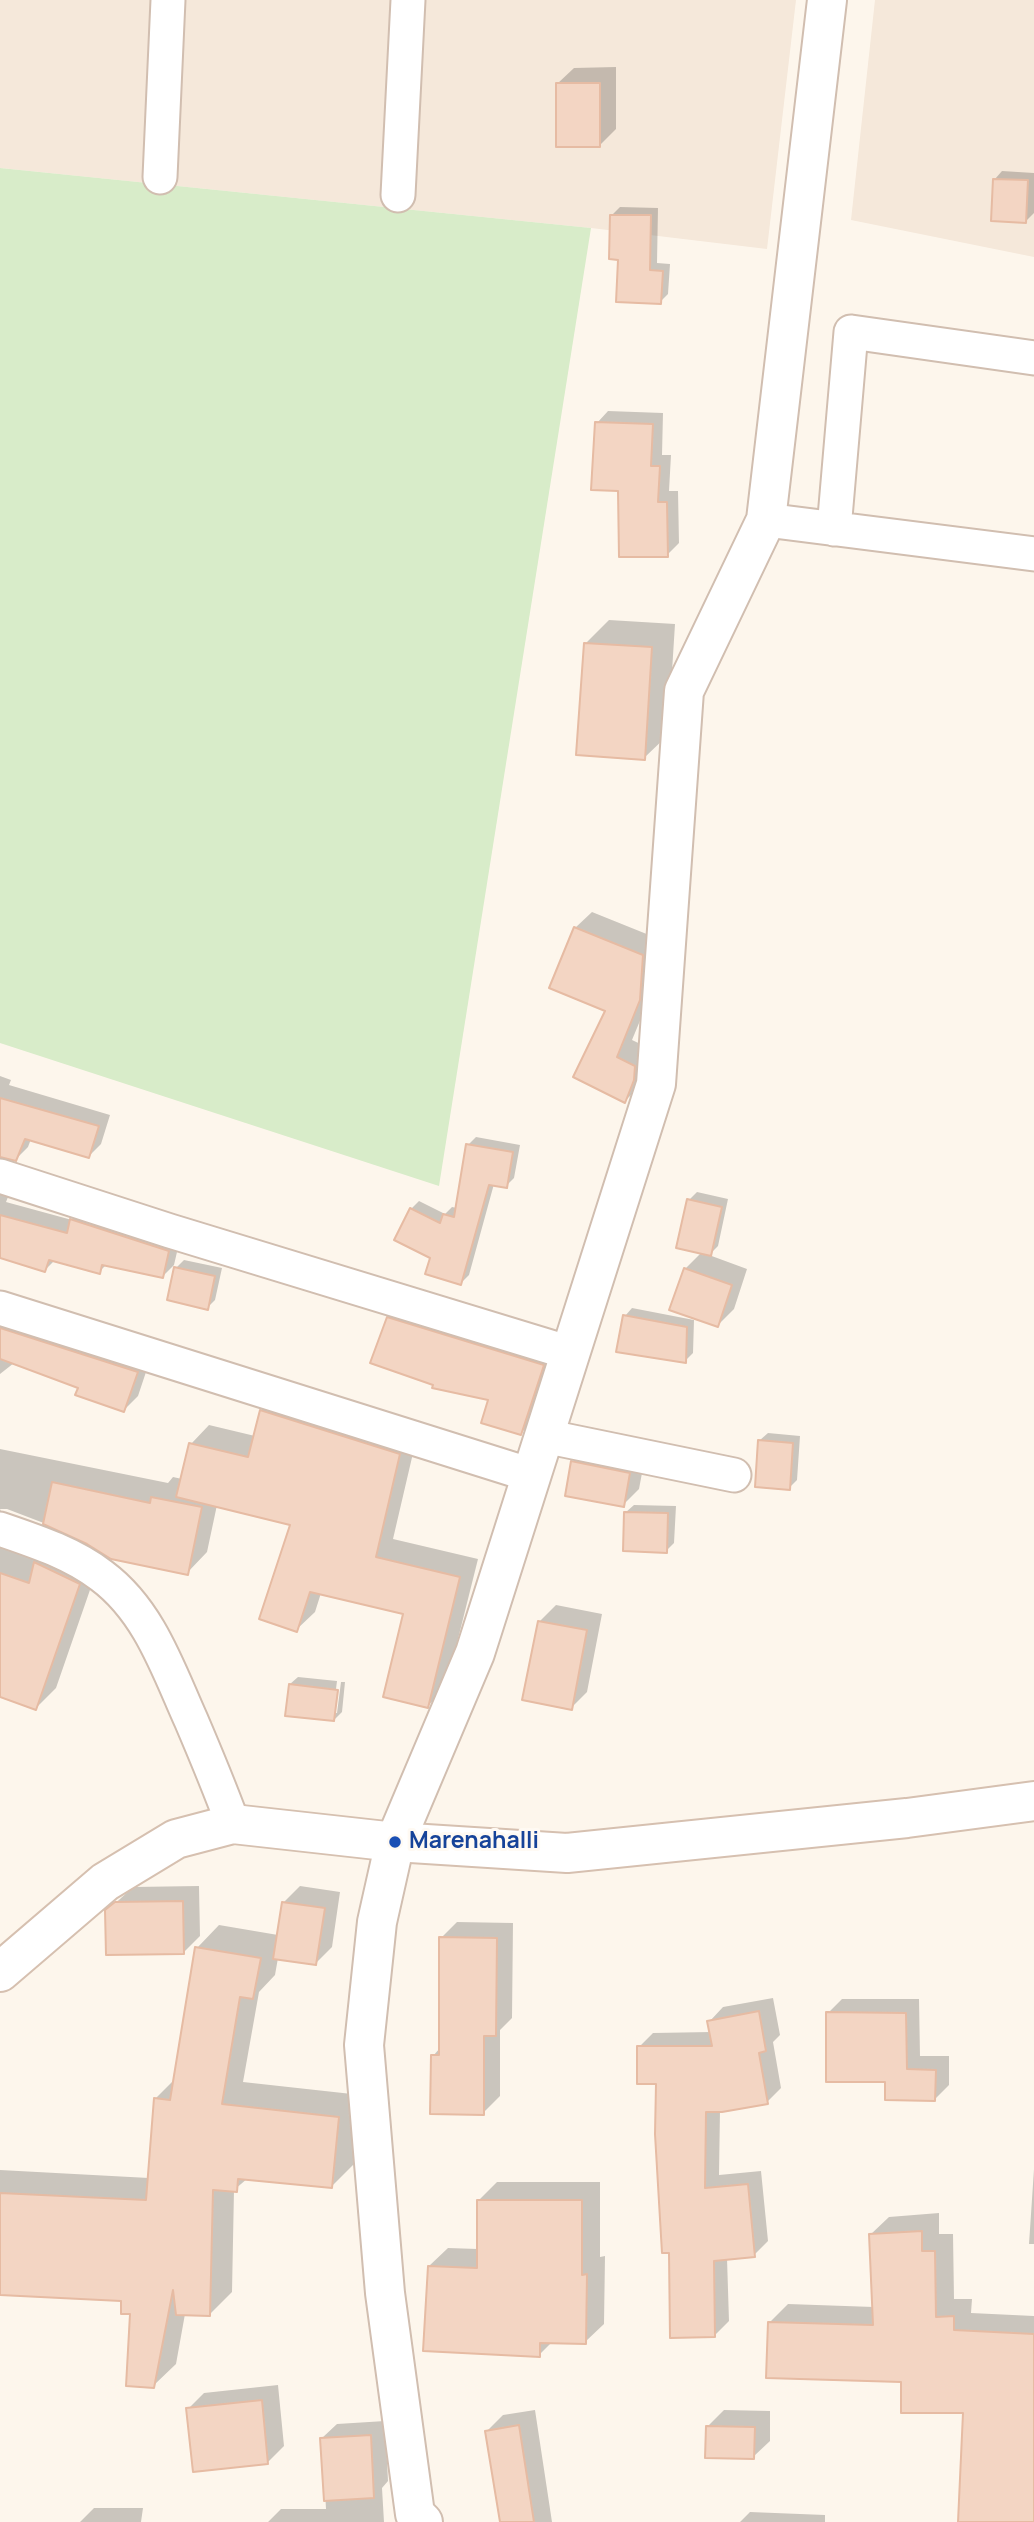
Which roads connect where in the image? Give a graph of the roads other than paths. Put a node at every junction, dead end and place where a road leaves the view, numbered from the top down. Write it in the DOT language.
graph roads {
  1 [pos="167,0"];
  2 [pos="408,0"];
  3 [pos="827,0"];
  4 [pos="160,177"];
  5 [pos="398,195"];
  6 [pos="1034,358"];
  7 [pos="766,520"];
  8 [pos="834,529"];
  9 [pos="1034,554"];
  10 [pos="0,1176"];
  11 [pos="0,1308"];
  12 [pos="570,1353"];
  13 [pos="544,1436"];
  14 [pos="531,1475"];
  15 [pos="734,1475"];
  16 [pos="0,1529"];
  17 [pos="1034,1801"];
  18 [pos="233,1824"];
  19 [pos="395,1842"];
  20 [pos="0,1972"];
  21 [pos="423,2522"];
  1 -- 4 [label="street"];
  2 -- 5 [label="street"];
  3 -- 7 [label="street"];
  6 -- 8 [label="street"];
  7 -- 8 [label="street"];
  7 -- 12 [label="street"];
  8 -- 9 [label="street"];
  10 -- 12 [label="street"];
  11 -- 14 [label="street"];
  12 -- 13 [label="street"];
  13 -- 14 [label="street"];
  13 -- 15 [label="street"];
  14 -- 19 [label="street"];
  16 -- 18 [label="street"];
  17 -- 19 [label="street"];
  18 -- 19 [label="street"];
  18 -- 20 [label="street"];
  19 -- 21 [label="street"];
}
